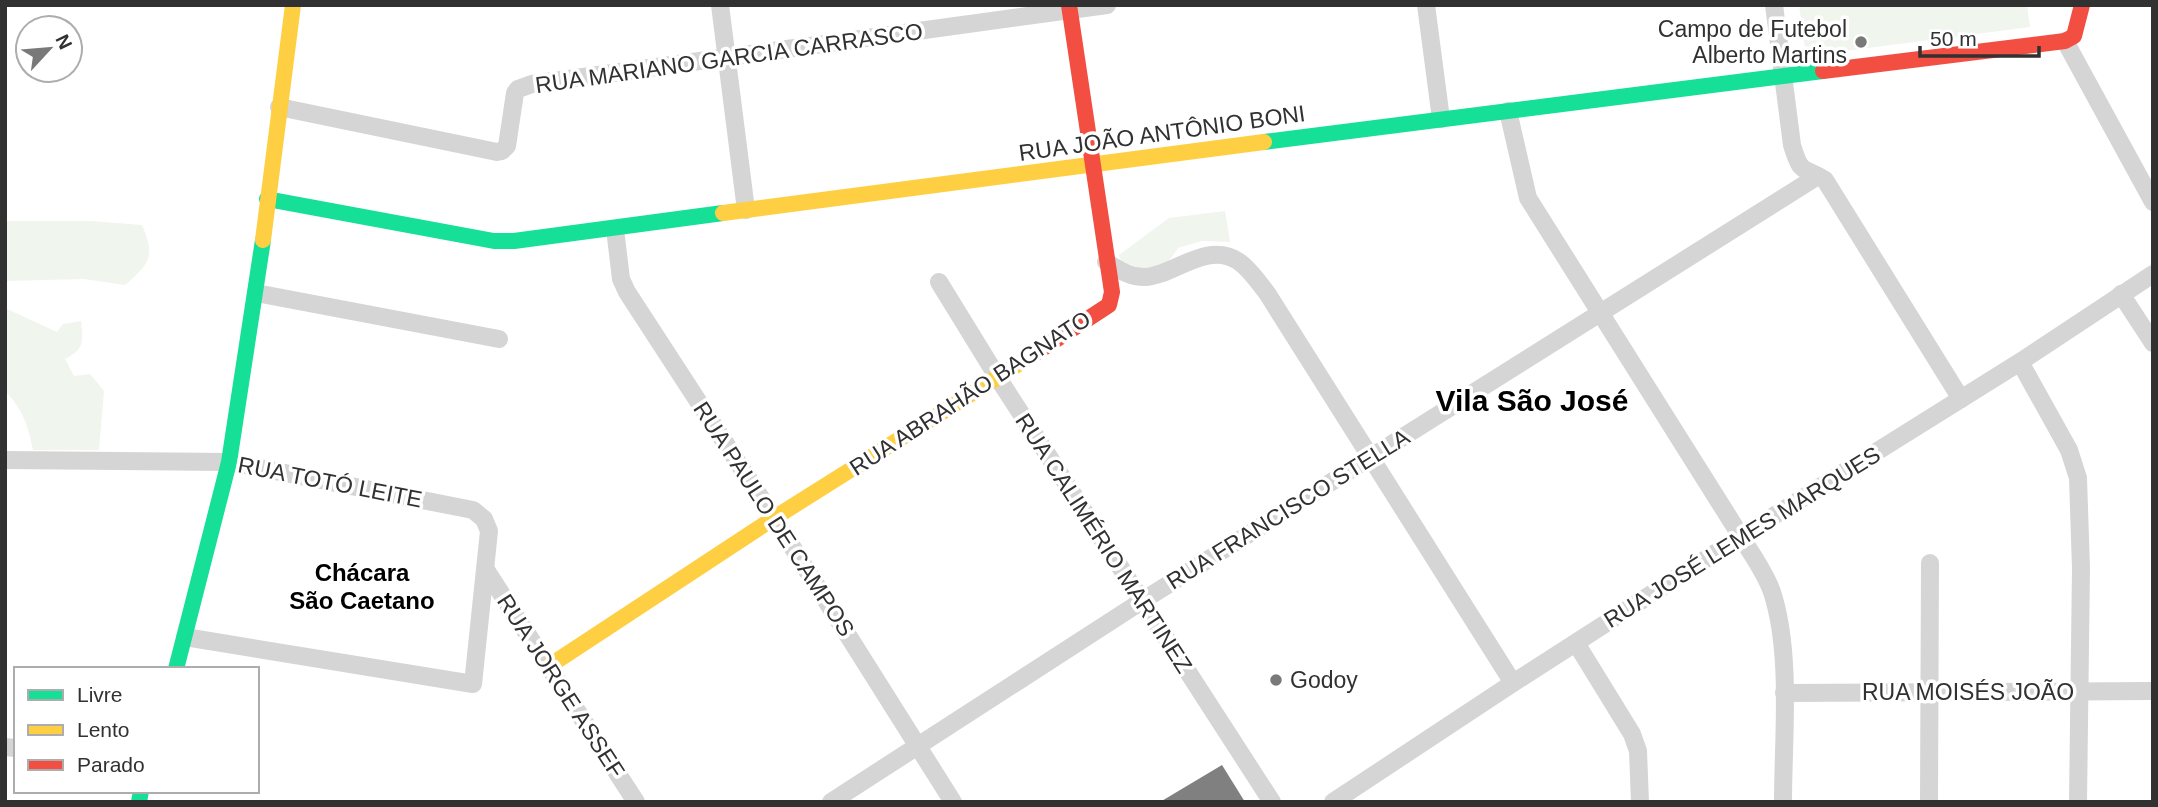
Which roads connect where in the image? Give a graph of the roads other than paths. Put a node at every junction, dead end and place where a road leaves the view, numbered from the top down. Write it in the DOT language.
graph roads {
  1 [pos="293,5"];
  2 [pos="720,5"];
  3 [pos="1107,5"];
  4 [pos="1426,5"];
  5 [pos="1774,5"];
  6 [pos="2082,5"];
  7 [pos="1069,8"];
  8 [pos="2066,41"];
  9 [pos="727,56"];
  10 [pos="1783,76"];
  11 [pos="279,107"];
  12 [pos="1508,111"];
  13 [pos="1441,119"];
  14 [pos="1093,166"];
  15 [pos="1818,176"];
  16 [pos="267,200"];
  17 [pos="2153,202"];
  18 [pos="746,210"];
  19 [pos="615,229"];
  20 [pos="1106,262"];
  21 [pos="2153,274"];
  22 [pos="939,282"];
  23 [pos="256,293"];
  24 [pos="2121,294"];
  25 [pos="1600,312"];
  26 [pos="499,339"];
  27 [pos="2153,342"];
  28 [pos="2020,362"];
  29 [pos="998,378"];
  30 [pos="1961,399"];
  31 [pos="1369,458"];
  32 [pos="5,460"];
  33 [pos="229,462"];
  34 [pos="774,518"];
  35 [pos="1740,537"];
  36 [pos="1930,563"];
  37 [pos="486,569"];
  38 [pos="1142,601"];
  39 [pos="185,637"];
  40 [pos="1576,643"];
  41 [pos="549,666"];
  42 [pos="177,667"];
  43 [pos="1513,683"];
  44 [pos="2153,691"];
  45 [pos="1931,692"];
  46 [pos="2078,692"];
  47 [pos="1784,693"];
  48 [pos="918,746"];
  49 [pos="636,802"];
  50 [pos="831,802"];
  51 [pos="953,802"];
  52 [pos="1272,802"];
  53 [pos="1333,802"];
  54 [pos="1640,802"];
  55 [pos="1783,802"];
  56 [pos="1929,802"];
  57 [pos="2078,802"];
  1 -- 11 [label="street"];
  2 -- 9 [label="street"];
  3 -- 7 [label="street, RUA MARIANO GARCIA CARRASCO"];
  4 -- 13 [label="street"];
  5 -- 10 [label="street"];
  6 -- 8 [label="street"];
  7 -- 9 [label="street, RUA MARIANO GARCIA CARRASCO"];
  7 -- 14 [label="street"];
  8 -- 10 [label="street, RUA JOÃO ANTÔNIO BONI"];
  8 -- 17 [label="street"];
  9 -- 11 [label="street, RUA MARIANO GARCIA CARRASCO"];
  9 -- 18 [label="street"];
  10 -- 12 [label="street, RUA JOÃO ANTÔNIO BONI"];
  10 -- 15 [label="street"];
  11 -- 16 [label="street"];
  12 -- 13 [label="street, RUA JOÃO ANTÔNIO BONI"];
  12 -- 25 [label="street"];
  13 -- 14 [label="street, RUA JOÃO ANTÔNIO BONI"];
  14 -- 18 [label="street, RUA JOÃO ANTÔNIO BONI"];
  14 -- 20 [label="street"];
  15 -- 25 [label="street, RUA FRANCISCO STELLA"];
  15 -- 30 [label="street"];
  16 -- 19 [label="street, RUA JOÃO ANTÔNIO BONI"];
  16 -- 23 [label="street"];
  18 -- 19 [label="street, RUA JOÃO ANTÔNIO BONI"];
  19 -- 34 [label="street, RUA PAULO DE CAMPOS"];
  20 -- 29 [label="street, RUA ABRAHÃO BAGNATO"];
  20 -- 31 [label="street"];
  21 -- 24 [label="street, RUA JOSÉ LEMES MARQUES"];
  22 -- 29 [label="street, RUA CALIMÉRIO MARTINEZ"];
  23 -- 26 [label="street"];
  23 -- 33 [label="street"];
  24 -- 27 [label="street"];
  24 -- 28 [label="street, RUA JOSÉ LEMES MARQUES"];
  25 -- 31 [label="street, RUA FRANCISCO STELLA"];
  25 -- 35 [label="street"];
  28 -- 30 [label="street, RUA JOSÉ LEMES MARQUES"];
  28 -- 46 [label="street"];
  29 -- 34 [label="street, RUA ABRAHÃO BAGNATO"];
  29 -- 38 [label="street, RUA CALIMÉRIO MARTINEZ"];
  30 -- 35 [label="street, RUA JOSÉ LEMES MARQUES"];
  31 -- 38 [label="street, RUA FRANCISCO STELLA"];
  31 -- 43 [label="street"];
  32 -- 33 [label="street, RUA TOTÓ LEITE"];
  33 -- 37 [label="street, RUA TOTÓ LEITE"];
  33 -- 39 [label="street"];
  34 -- 41 [label="street, RUA ABRAHÃO BAGNATO"];
  34 -- 48 [label="street, RUA PAULO DE CAMPOS"];
  35 -- 40 [label="street, RUA JOSÉ LEMES MARQUES"];
  35 -- 47 [label="street"];
  36 -- 45 [label="street"];
  37 -- 39 [label="street, RUA TOTÓ LEITE"];
  37 -- 41 [label="street, RUA JORGE ASSEF"];
  38 -- 48 [label="street, RUA FRANCISCO STELLA"];
  38 -- 52 [label="street, RUA CALIMÉRIO MARTINEZ"];
  39 -- 42 [label="street"];
  40 -- 43 [label="street, RUA JOSÉ LEMES MARQUES"];
  40 -- 54 [label="street"];
  41 -- 49 [label="street, RUA JORGE ASSEF"];
  43 -- 53 [label="street, RUA JOSÉ LEMES MARQUES"];
  44 -- 46 [label="street, RUA MOISÉS JOÃO"];
  45 -- 46 [label="street, RUA MOISÉS JOÃO"];
  45 -- 47 [label="street, RUA MOISÉS JOÃO"];
  45 -- 56 [label="street"];
  46 -- 57 [label="street"];
  47 -- 55 [label="street"];
  48 -- 50 [label="street, RUA FRANCISCO STELLA"];
  48 -- 51 [label="street, RUA PAULO DE CAMPOS"];
}
